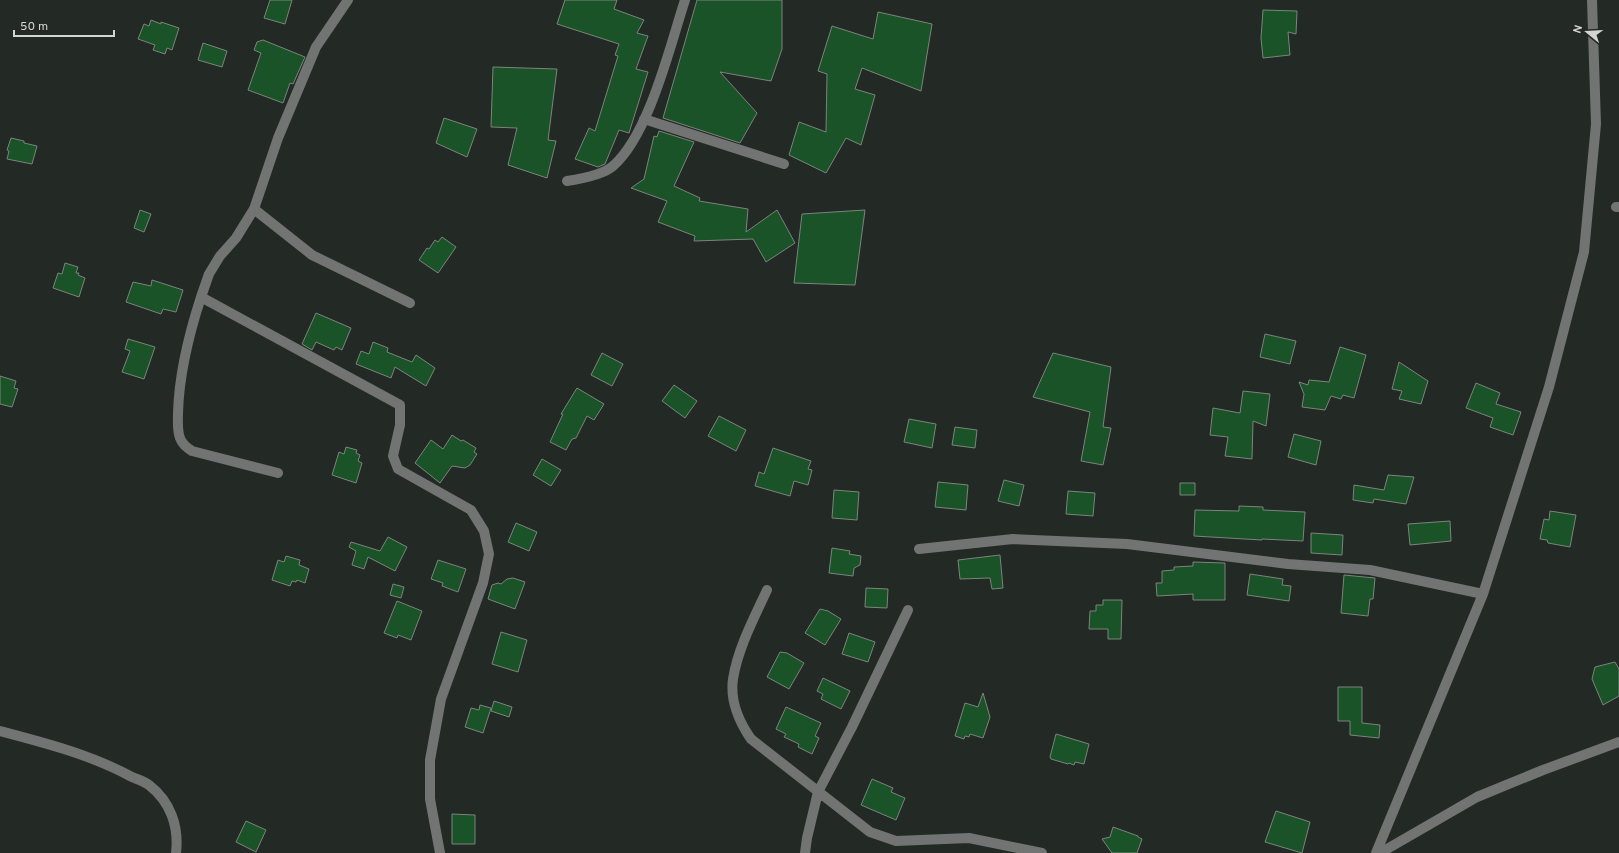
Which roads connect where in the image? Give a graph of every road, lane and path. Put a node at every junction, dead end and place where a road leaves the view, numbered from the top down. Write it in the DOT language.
graph roads {
  1 [pos="348,0"];
  2 [pos="685,0"];
  3 [pos="1592,0"];
  4 [pos="644,119"];
  5 [pos="784,164"];
  6 [pos="567,181"];
  7 [pos="254,209"];
  8 [pos="202,297"];
  9 [pos="410,303"];
  10 [pos="278,473"];
  11 [pos="919,549"];
  12 [pos="767,590"];
  13 [pos="1483,594"];
  14 [pos="908,610"];
  15 [pos="0,731"];
  16 [pos="1619,742"];
  17 [pos="818,792"];
  18 [pos="176,853"];
  19 [pos="440,853"];
  20 [pos="805,853"];
  21 [pos="1042,853"];
  22 [pos="1376,853"];
  23 [pos="1380,853"];
  1 -- 7 [label="street"];
  2 -- 4 [label="street"];
  3 -- 13 [label="street"];
  4 -- 5 [label="street"];
  4 -- 6 [label="street"];
  7 -- 8 [label="street"];
  7 -- 9 [label="street"];
  8 -- 10 [label="street"];
  8 -- 19 [label="street"];
  11 -- 13 [label="street"];
  12 -- 17 [label="street"];
  13 -- 22 [label="street"];
  14 -- 17 [label="street"];
  15 -- 18 [label="street"];
  16 -- 23 [label="street"];
  17 -- 20 [label="street"];
  17 -- 21 [label="street"];
}
